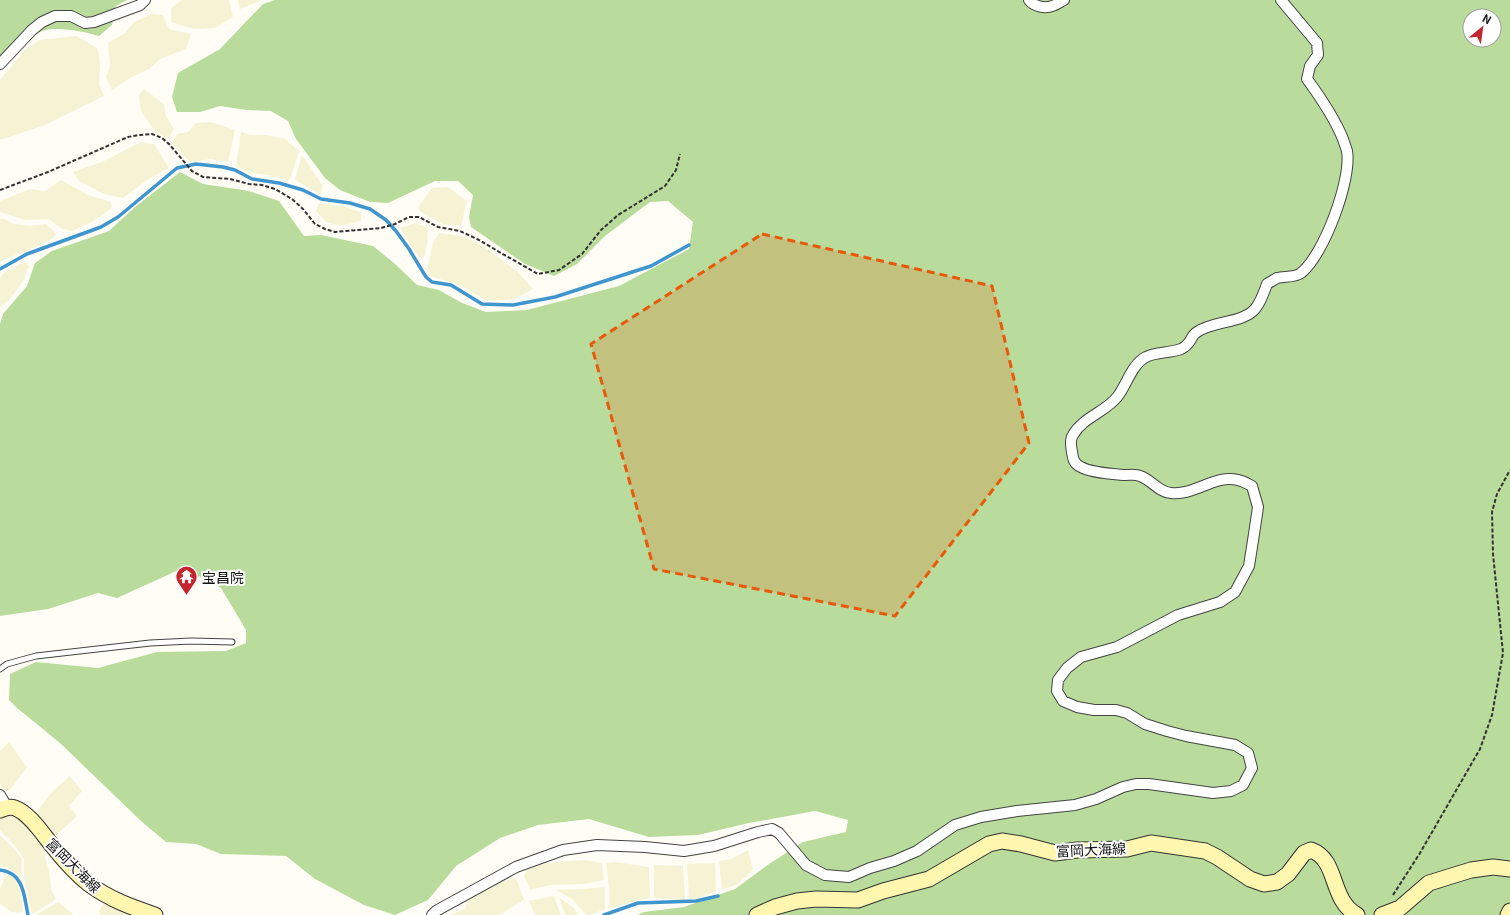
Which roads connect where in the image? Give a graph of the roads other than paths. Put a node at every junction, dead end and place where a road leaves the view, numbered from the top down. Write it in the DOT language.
graph roads {
  1 [pos="154,0"];
  2 [pos="1028,0"];
  3 [pos="1064,0"];
  4 [pos="1282,0"];
  5 [pos="143,2"];
  6 [pos="0,64"];
  7 [pos="232,642"];
  8 [pos="0,669"];
  9 [pos="2,804"];
  10 [pos="1510,869"];
  11 [pos="1510,911"];
  12 [pos="155,915"];
  13 [pos="432,915"];
  14 [pos="757,915"];
  15 [pos="1357,915"];
  16 [pos="1382,915"];
  17 [pos="1508,915"];
  1 -- 5 [label="street"];
  2 -- 3 [label="street"];
  4 -- 13 [label="street"];
  5 -- 6 [label="street"];
  7 -- 8 [label="lane"];
  9 -- 12 [label="main road, 富岡大海線"];
  10 -- 16 [label="main road"];
  11 -- 17 [label="main road"];
  14 -- 15 [label="main road, 富岡大海線"];
}
